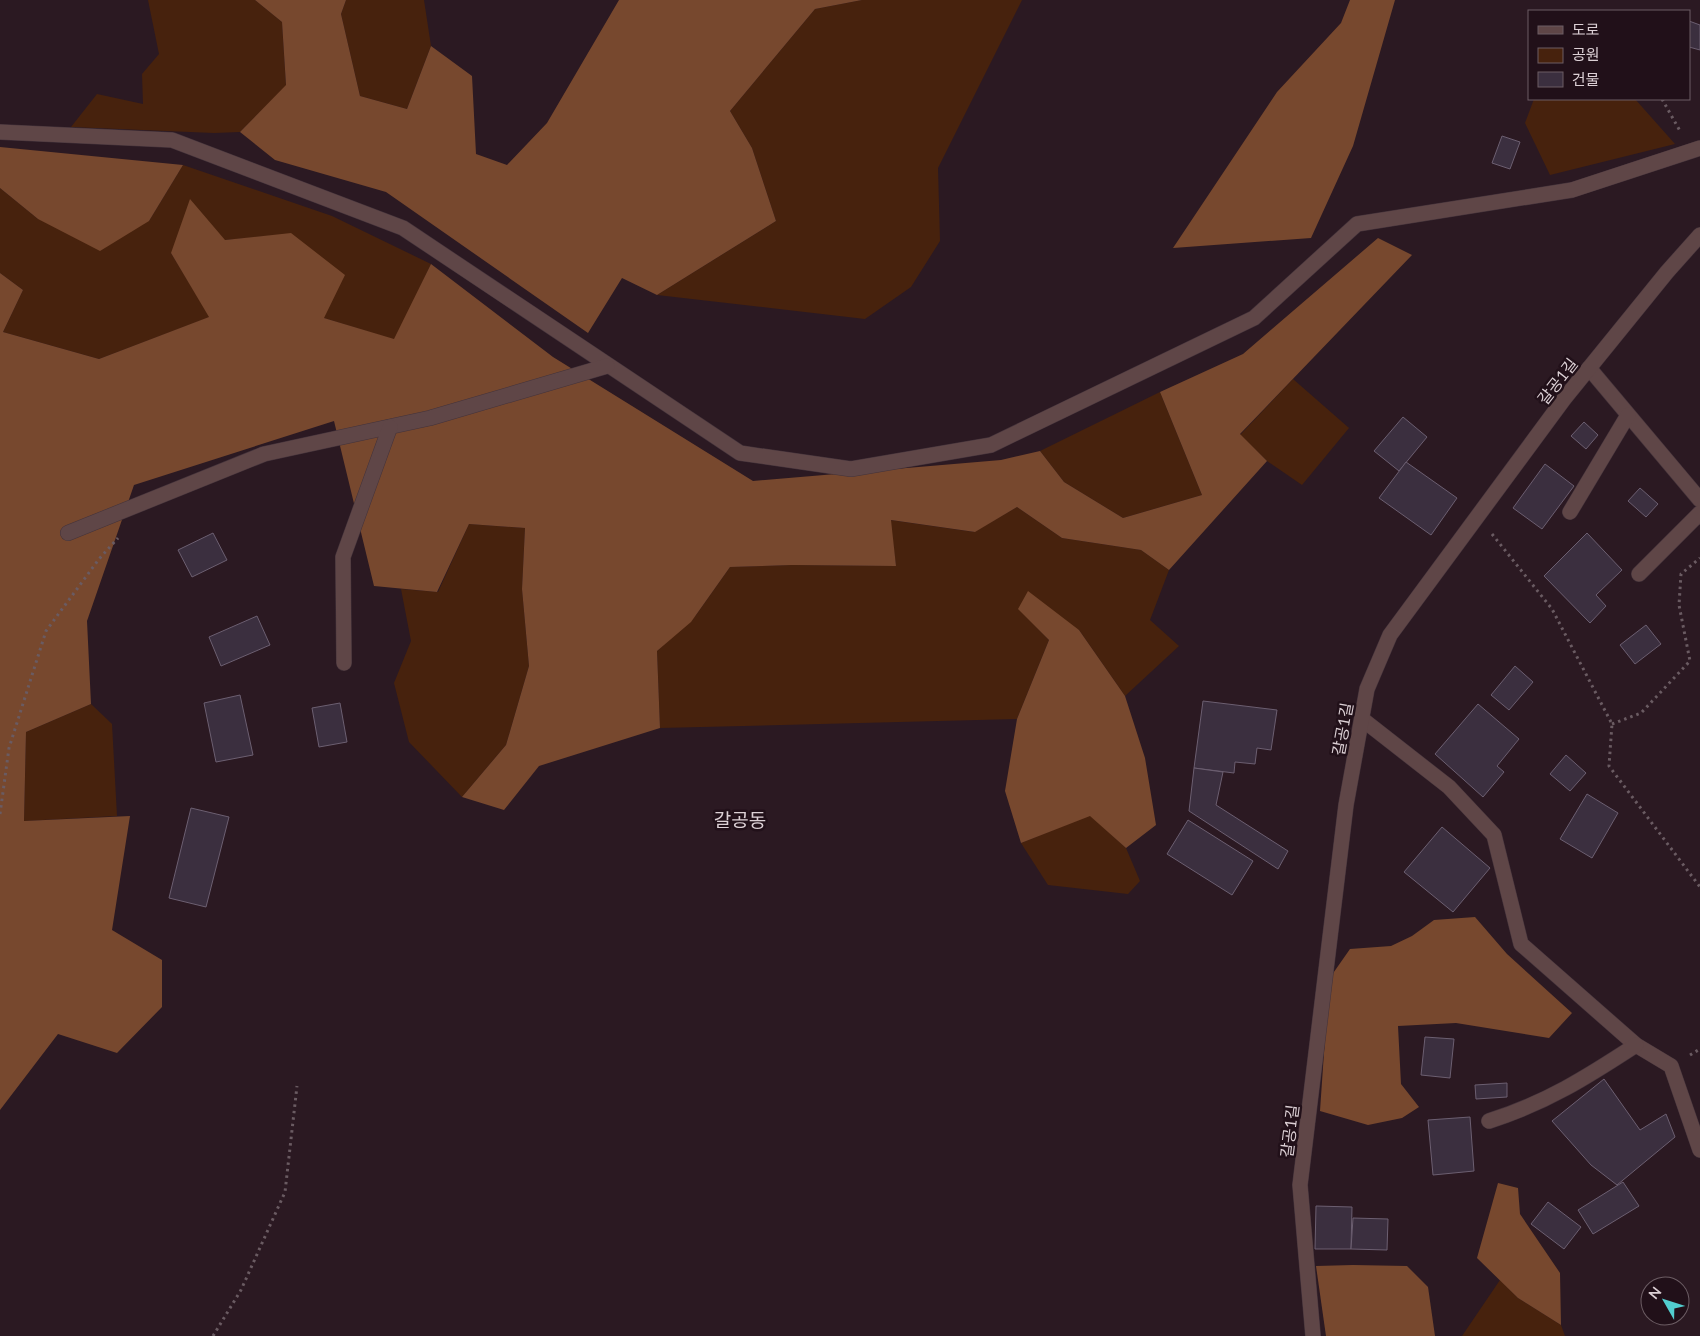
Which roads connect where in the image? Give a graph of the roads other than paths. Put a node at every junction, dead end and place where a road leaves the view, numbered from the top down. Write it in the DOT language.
graph roads {
  1 [pos="0,132"];
  2 [pos="1695,150"];
  3 [pos="1700,235"];
  4 [pos="607,366"];
  5 [pos="1589,368"];
  6 [pos="1628,415"];
  7 [pos="390,427"];
  8 [pos="1700,500"];
  9 [pos="1570,512"];
  10 [pos="1700,513"];
  11 [pos="68,533"];
  12 [pos="1639,574"];
  13 [pos="344,663"];
  14 [pos="1362,719"];
  15 [pos="1636,1045"];
  16 [pos="1489,1121"];
  17 [pos="1700,1150"];
  18 [pos="1313,1336"];
  1 -- 4 [label="street"];
  2 -- 4 [label="street"];
  3 -- 5 [label="street, 갈공1길"];
  4 -- 7 [label="street"];
  5 -- 6 [label="street"];
  5 -- 14 [label="street, 갈공1길"];
  6 -- 8 [label="street"];
  6 -- 9 [label="street"];
  7 -- 11 [label="street"];
  7 -- 13 [label="street"];
  10 -- 12 [label="street"];
  14 -- 15 [label="street"];
  14 -- 18 [label="street, 갈공1길"];
  15 -- 16 [label="street"];
  15 -- 17 [label="street"];
}
